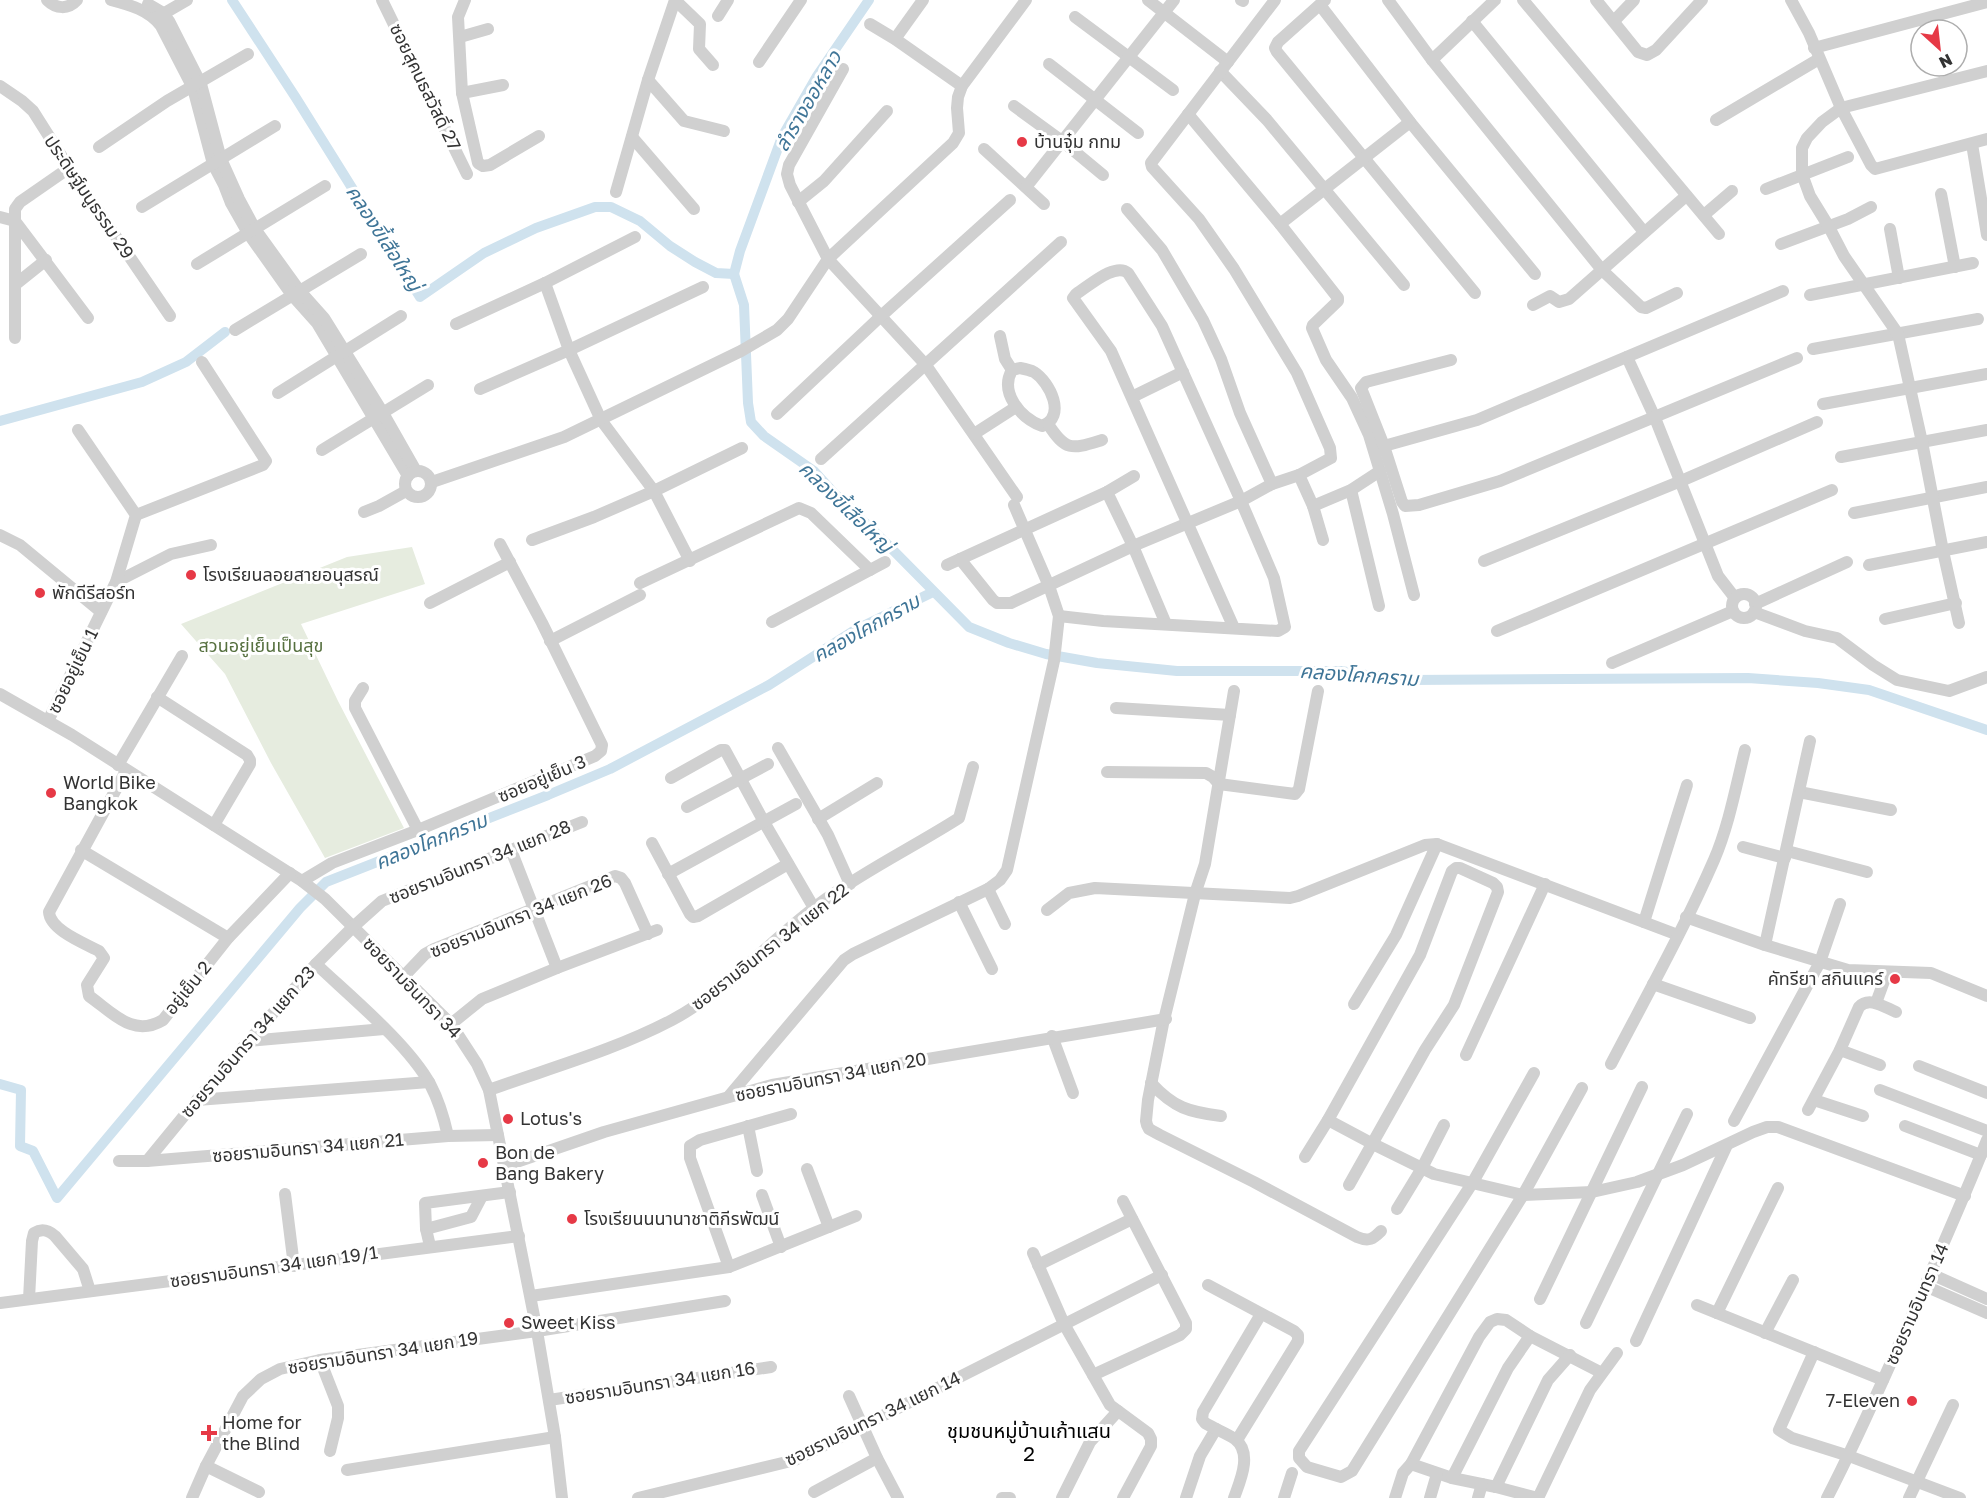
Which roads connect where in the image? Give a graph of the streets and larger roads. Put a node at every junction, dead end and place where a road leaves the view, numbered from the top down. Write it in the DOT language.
graph roads {
  1 [pos="47,0"];
  2 [pos="77,0"];
  3 [pos="111,0"];
  4 [pos="187,0"];
  5 [pos="382,0"];
  6 [pos="465,0"];
  7 [pos="675,0"];
  8 [pos="728,0"];
  9 [pos="801,0"];
  10 [pos="923,0"];
  11 [pos="1026,0"];
  12 [pos="1148,0"];
  13 [pos="1174,0"];
  14 [pos="1275,0"];
  15 [pos="1388,0"];
  16 [pos="1495,0"];
  17 [pos="1523,0"];
  18 [pos="1596,0"];
  19 [pos="1634,0"];
  20 [pos="1702,0"];
  21 [pos="1791,0"];
  22 [pos="134,2"];
  23 [pos="1323,2"];
  24 [pos="1987,2"];
  25 [pos="1163,12"];
  26 [pos="159,16"];
  27 [pos="718,16"];
  28 [pos="1075,17"];
  29 [pos="1472,21"];
  30 [pos="1614,21"];
  31 [pos="870,24"];
  32 [pos="488,29"];
  33 [pos="460,37"];
  34 [pos="895,39"];
  35 [pos="1817,53"];
  36 [pos="248,54"];
  37 [pos="1128,57"];
  38 [pos="1432,60"];
  39 [pos="759,62"];
  40 [pos="1048,64"];
  41 [pos="713,65"];
  42 [pos="1224,66"];
  43 [pos="843,69"];
  44 [pos="1987,71"];
  45 [pos="648,80"];
  46 [pos="196,85"];
  47 [pos="503,85"];
  48 [pos="0,86"];
  49 [pos="962,86"];
  50 [pos="1173,90"];
  51 [pos="462,93"];
  52 [pos="1096,99"];
  53 [pos="1014,106"];
  54 [pos="1841,108"];
  55 [pos="887,111"];
  56 [pos="1188,114"];
  57 [pos="1716,120"];
  58 [pos="1410,122"];
  59 [pos="275,126"];
  60 [pos="724,131"];
  61 [pos="1138,133"];
  62 [pos="539,136"];
  63 [pos="632,137"];
  64 [pos="1987,140"];
  65 [pos="1062,141"];
  66 [pos="1972,144"];
  67 [pos="99,147"];
  68 [pos="984,149"];
  69 [pos="1365,157"];
  70 [pos="1848,157"];
  71 [pos="217,161"];
  72 [pos="69,168"];
  73 [pos="467,174"];
  74 [pos="1802,174"];
  75 [pos="1103,175"];
  76 [pos="325,186"];
  77 [pos="1026,187"];
  78 [pos="1325,189"];
  79 [pos="1766,189"];
  80 [pos="1732,191"];
  81 [pos="616,192"];
  82 [pos="1941,194"];
  83 [pos="1686,196"];
  84 [pos="1010,200"];
  85 [pos="798,202"];
  86 [pos="1044,204"];
  87 [pos="142,207"];
  88 [pos="1871,207"];
  89 [pos="694,209"];
  90 [pos="1127,209"];
  91 [pos="1704,215"];
  92 [pos="0,217"];
  93 [pos="15,221"];
  94 [pos="1280,224"];
  95 [pos="1829,226"];
  96 [pos="1890,229"];
  97 [pos="251,231"];
  98 [pos="1644,232"];
  99 [pos="1719,234"];
  100 [pos="1987,235"];
  101 [pos="635,237"];
  102 [pos="1061,242"];
  103 [pos="1781,244"];
  104 [pos="361,254"];
  105 [pos="828,259"];
  106 [pos="46,260"];
  107 [pos="1973,262"];
  108 [pos="197,264"];
  109 [pos="1954,267"];
  110 [pos="1602,270"];
  111 [pos="1535,274"];
  112 [pos="1899,278"];
  113 [pos="545,283"];
  114 [pos="16,284"];
  115 [pos="1404,285"];
  116 [pos="1864,285"];
  117 [pos="703,287"];
  118 [pos="1783,291"];
  119 [pos="296,292"];
  120 [pos="1475,293"];
  121 [pos="1677,293"];
  122 [pos="1810,295"];
  123 [pos="1533,305"];
  124 [pos="170,316"];
  125 [pos="401,316"];
  126 [pos="880,317"];
  127 [pos="88,318"];
  128 [pos="1978,319"];
  129 [pos="456,324"];
  130 [pos="235,330"];
  131 [pos="1898,334"];
  132 [pos="1000,336"];
  133 [pos="15,338"];
  134 [pos="1813,349"];
  135 [pos="569,350"];
  136 [pos="341,354"];
  137 [pos="1627,357"];
  138 [pos="1797,358"];
  139 [pos="1451,360"];
  140 [pos="202,362"];
  141 [pos="925,363"];
  142 [pos="1012,370"];
  143 [pos="1183,372"];
  144 [pos="1987,374"];
  145 [pos="428,385"];
  146 [pos="1911,388"];
  147 [pos="480,389"];
  148 [pos="278,393"];
  149 [pos="1132,398"];
  150 [pos="1823,404"];
  151 [pos="1016,407"];
  152 [pos="777,414"];
  153 [pos="378,416"];
  154 [pos="1655,418"];
  155 [pos="601,420"];
  156 [pos="1817,422"];
  157 [pos="1048,424"];
  158 [pos="78,430"];
  159 [pos="1987,430"];
  160 [pos="974,434"];
  161 [pos="1102,440"];
  162 [pos="1922,442"];
  163 [pos="1384,446"];
  164 [pos="742,448"];
  165 [pos="322,450"];
  166 [pos="1841,457"];
  167 [pos="821,459"];
  168 [pos="1380,471"];
  169 [pos="412,474"];
  170 [pos="1299,475"];
  171 [pos="1134,476"];
  172 [pos="1681,481"];
  173 [pos="432,482"];
  174 [pos="1272,484"];
  175 [pos="1987,487"];
  176 [pos="406,490"];
  177 [pos="1351,490"];
  178 [pos="1832,490"];
  179 [pos="654,492"];
  180 [pos="1107,492"];
  181 [pos="1932,497"];
  182 [pos="1241,501"];
  183 [pos="1313,506"];
  184 [pos="364,512"];
  185 [pos="1854,513"];
  186 [pos="136,515"];
  187 [pos="1188,524"];
  188 [pos="1024,529"];
  189 [pos="0,535"];
  190 [pos="532,540"];
  191 [pos="1323,540"];
  192 [pos="1987,542"];
  193 [pos="500,544"];
  194 [pos="1705,544"];
  195 [pos="211,545"];
  196 [pos="1133,546"];
  197 [pos="1942,550"];
  198 [pos="960,559"];
  199 [pos="690,561"];
  200 [pos="1484,561"];
  201 [pos="510,562"];
  202 [pos="885,562"];
  203 [pos="1847,562"];
  204 [pos="947,565"];
  205 [pos="1869,565"];
  206 [pos="870,570"];
  207 [pos="116,582"];
  208 [pos="1049,586"];
  209 [pos="1414,595"];
  210 [pos="430,603"];
  211 [pos="1956,603"];
  212 [pos="1734,605"];
  213 [pos="1379,606"];
  214 [pos="1754,608"];
  215 [pos="101,612"];
  216 [pos="1059,616"];
  217 [pos="1885,619"];
  218 [pos="772,622"];
  219 [pos="1959,623"];
  220 [pos="1166,624"];
  221 [pos="1234,628"];
  222 [pos="1497,631"];
  223 [pos="550,641"];
  224 [pos="182,656"];
  225 [pos="1612,663"];
  226 [pos="1987,677"];
  227 [pos="363,688"];
  228 [pos="1234,691"];
  229 [pos="1318,691"];
  230 [pos="0,694"];
  231 [pos="158,697"];
  232 [pos="1116,708"];
  233 [pos="1230,715"];
  234 [pos="48,721"];
  235 [pos="1810,741"];
  236 [pos="778,748"];
  237 [pos="1745,750"];
  238 [pos="768,764"];
  239 [pos="973,767"];
  240 [pos="122,768"];
  241 [pos="1107,772"];
  242 [pos="741,777"];
  243 [pos="671,778"];
  244 [pos="877,783"];
  245 [pos="1219,784"];
  246 [pos="1687,784"];
  247 [pos="1799,792"];
  248 [pos="796,804"];
  249 [pos="687,807"];
  250 [pos="1891,810"];
  251 [pos="818,819"];
  252 [pos="582,822"];
  253 [pos="764,822"];
  254 [pos="214,825"];
  255 [pos="418,830"];
  256 [pos="652,843"];
  257 [pos="1437,844"];
  258 [pos="1743,847"];
  259 [pos="81,850"];
  260 [pos="511,850"];
  261 [pos="1786,854"];
  262 [pos="788,864"];
  263 [pos="1866,872"];
  264 [pos="290,873"];
  265 [pos="668,874"];
  266 [pos="306,884"];
  267 [pos="850,884"];
  268 [pos="1545,884"];
  269 [pos="988,889"];
  270 [pos="1195,894"];
  271 [pos="959,902"];
  272 [pos="1840,904"];
  273 [pos="814,908"];
  274 [pos="534,909"];
  275 [pos="1047,910"];
  276 [pos="1686,917"];
  277 [pos="1644,922"];
  278 [pos="1005,924"];
  279 [pos="353,927"];
  280 [pos="1678,935"];
  281 [pos="228,938"];
  282 [pos="1765,945"];
  283 [pos="1820,962"];
  284 [pos="316,964"];
  285 [pos="558,968"];
  286 [pos="992,969"];
  287 [pos="1887,973"];
  288 [pos="404,976"];
  289 [pos="1653,984"];
  290 [pos="1987,996"];
  291 [pos="1876,1004"];
  292 [pos="1354,1005"];
  293 [pos="1896,1012"];
  294 [pos="1750,1018"];
  295 [pos="1166,1019"];
  296 [pos="451,1024"];
  297 [pos="384,1029"];
  298 [pos="1052,1036"];
  299 [pos="249,1041"];
  300 [pos="1840,1050"];
  301 [pos="1466,1055"];
  302 [pos="1611,1064"];
  303 [pos="1880,1065"];
  304 [pos="1919,1066"];
  305 [pos="1534,1073"];
  306 [pos="429,1082"];
  307 [pos="1151,1083"];
  308 [pos="1642,1087"];
  309 [pos="1582,1088"];
  310 [pos="489,1090"];
  311 [pos="1880,1090"];
  312 [pos="1073,1093"];
  313 [pos="1987,1093"];
  314 [pos="729,1096"];
  315 [pos="197,1100"];
  316 [pos="791,1114"];
  317 [pos="1687,1114"];
  318 [pos="1221,1116"];
  319 [pos="1863,1116"];
  320 [pos="1328,1120"];
  321 [pos="1734,1121"];
  322 [pos="1444,1125"];
  323 [pos="748,1126"];
  324 [pos="1905,1126"];
  325 [pos="1987,1131"];
  326 [pos="498,1135"];
  327 [pos="448,1136"];
  328 [pos="1987,1140"];
  329 [pos="1373,1144"];
  330 [pos="1727,1145"];
  331 [pos="1981,1155"];
  332 [pos="1305,1157"];
  333 [pos="119,1161"];
  334 [pos="147,1161"];
  335 [pos="505,1166"];
  336 [pos="1422,1168"];
  337 [pos="807,1169"];
  338 [pos="757,1172"];
  339 [pos="1657,1176"];
  340 [pos="1473,1182"];
  341 [pos="1349,1185"];
  342 [pos="1778,1188"];
  343 [pos="510,1192"];
  344 [pos="1592,1192"];
  345 [pos="285,1194"];
  346 [pos="1530,1195"];
  347 [pos="482,1196"];
  348 [pos="762,1196"];
  349 [pos="1965,1196"];
  350 [pos="1124,1201"];
  351 [pos="1397,1209"];
  352 [pos="856,1216"];
  353 [pos="1132,1219"];
  354 [pos="829,1227"];
  355 [pos="426,1229"];
  356 [pos="1381,1231"];
  357 [pos="519,1236"];
  358 [pos="430,1246"];
  359 [pos="781,1247"];
  360 [pos="1033,1253"];
  361 [pos="1038,1265"];
  362 [pos="294,1266"];
  363 [pos="729,1267"];
  364 [pos="1930,1274"];
  365 [pos="1162,1275"];
  366 [pos="1793,1280"];
  367 [pos="1208,1285"];
  368 [pos="1925,1286"];
  369 [pos="90,1291"];
  370 [pos="531,1296"];
  371 [pos="29,1299"];
  372 [pos="1540,1299"];
  373 [pos="1987,1299"];
  374 [pos="725,1301"];
  375 [pos="0,1303"];
  376 [pos="1697,1305"];
  377 [pos="1717,1313"];
  378 [pos="1987,1313"];
  379 [pos="1261,1314"];
  380 [pos="1586,1323"];
  381 [pos="1064,1324"];
  382 [pos="537,1331"];
  383 [pos="1765,1333"];
  384 [pos="1530,1336"];
  385 [pos="1635,1341"];
  386 [pos="1814,1352"];
  387 [pos="1617,1353"];
  388 [pos="1570,1355"];
  389 [pos="320,1360"];
  390 [pos="771,1366"];
  391 [pos="1602,1373"];
  392 [pos="1093,1376"];
  393 [pos="1883,1380"];
  394 [pos="849,1396"];
  395 [pos="549,1400"];
  396 [pos="1953,1405"];
  397 [pos="1118,1411"];
  398 [pos="862,1425"];
  399 [pos="1215,1429"];
  400 [pos="555,1437"];
  401 [pos="1237,1440"];
  402 [pos="330,1451"];
  403 [pos="1849,1456"];
  404 [pos="877,1458"];
  405 [pos="1411,1464"];
  406 [pos="206,1466"];
  407 [pos="347,1470"];
  408 [pos="1431,1472"];
  409 [pos="1292,1473"];
  410 [pos="1452,1478"];
  411 [pos="1917,1482"];
  412 [pos="1482,1484"];
  413 [pos="1496,1486"];
  414 [pos="259,1492"];
  415 [pos="814,1492"];
  416 [pos="1520,1496"];
  417 [pos="192,1498"];
  418 [pos="562,1498"];
  419 [pos="638,1498"];
  420 [pos="898,1498"];
  421 [pos="1002,1498"];
  422 [pos="1010,1498"];
  423 [pos="1062,1498"];
  424 [pos="1123,1498"];
  425 [pos="1186,1498"];
  426 [pos="1234,1498"];
  427 [pos="1284,1498"];
  428 [pos="1395,1498"];
  429 [pos="1430,1498"];
  430 [pos="1478,1498"];
  431 [pos="1538,1498"];
  432 [pos="1827,1498"];
  433 [pos="1909,1498"];
  434 [pos="1960,1498"];
  1 -- 2 [label="street"];
  3 -- 22 [label="street"];
  4 -- 26 [label="street"];
  5 -- 73 [label="street, ซอยสุคนธสวัสดิ์ 27"];
  6 -- 33 [label="street"];
  7 -- 41 [label="street"];
  7 -- 45 [label="street"];
  8 -- 27 [label="street"];
  9 -- 39 [label="street"];
  10 -- 34 [label="street"];
  11 -- 49 [label="street"];
  12 -- 25 [label="street"];
  13 -- 25 [label="street"];
  14 -- 42 [label="street"];
  15 -- 38 [label="street"];
  16 -- 29 [label="street"];
  17 -- 83 [label="street"];
  18 -- 30 [label="street"];
  19 -- 30 [label="street"];
  20 -- 30 [label="street"];
  21 -- 35 [label="street"];
  22 -- 26 [label="street"];
  23 -- 58 [label="street"];
  23 -- 69 [label="street"];
  24 -- 35 [label="street"];
  25 -- 37 [label="street"];
  25 -- 42 [label="street"];
  26 -- 46 [label="street"];
  28 -- 37 [label="street"];
  29 -- 38 [label="street"];
  29 -- 98 [label="street"];
  31 -- 34 [label="street"];
  32 -- 33 [label="street"];
  33 -- 51 [label="street"];
  34 -- 49 [label="street"];
  35 -- 54 [label="street"];
  35 -- 57 [label="street"];
  36 -- 46 [label="street"];
  37 -- 50 [label="street"];
  37 -- 52 [label="street"];
  38 -- 110 [label="street"];
  40 -- 52 [label="street"];
  42 -- 56 [label="street"];
  42 -- 78 [label="street"];
  43 -- 85 [label="street"];
  44 -- 54 [label="street"];
  45 -- 60 [label="street"];
  45 -- 63 [label="street"];
  46 -- 67 [label="street"];
  46 -- 71 [label="street"];
  47 -- 51 [label="street"];
  48 -- 72 [label="street, ประดิษฐ์มนูธรรม 29"];
  49 -- 105 [label="street"];
  51 -- 62 [label="street"];
  52 -- 61 [label="street"];
  52 -- 65 [label="street"];
  53 -- 65 [label="street"];
  54 -- 66 [label="street"];
  54 -- 74 [label="street"];
  55 -- 85 [label="street"];
  56 -- 94 [label="street"];
  56 -- 170 [label="street"];
  58 -- 69 [label="street"];
  58 -- 111 [label="street"];
  59 -- 71 [label="street"];
  63 -- 81 [label="street"];
  63 -- 89 [label="street"];
  64 -- 66 [label="street"];
  65 -- 75 [label="street"];
  65 -- 77 [label="street"];
  66 -- 100 [label="street"];
  68 -- 77 [label="street"];
  69 -- 78 [label="street"];
  69 -- 120 [label="street"];
  70 -- 74 [label="street"];
  71 -- 87 [label="street"];
  71 -- 97 [label="street"];
  72 -- 93 [label="street"];
  72 -- 124 [label="street, ประดิษฐ์มนูธรรม 29"];
  74 -- 79 [label="street"];
  74 -- 95 [label="street"];
  76 -- 97 [label="street"];
  77 -- 86 [label="street"];
  78 -- 94 [label="street"];
  78 -- 115 [label="street"];
  80 -- 91 [label="street"];
  82 -- 109 [label="street"];
  83 -- 91 [label="street"];
  83 -- 98 [label="street"];
  84 -- 126 [label="street"];
  85 -- 105 [label="street"];
  88 -- 95 [label="street"];
  90 -- 174 [label="street"];
  91 -- 99 [label="street"];
  92 -- 93 [label="street"];
  93 -- 106 [label="street"];
  93 -- 114 [label="street"];
  94 -- 168 [label="street"];
  95 -- 103 [label="street"];
  95 -- 116 [label="street"];
  96 -- 112 [label="street"];
  97 -- 108 [label="street"];
  97 -- 119 [label="street"];
  98 -- 110 [label="street"];
  101 -- 113 [label="street"];
  102 -- 141 [label="street"];
  104 -- 119 [label="street"];
  105 -- 126 [label="street"];
  105 -- 155 [label="street"];
  106 -- 114 [label="street"];
  106 -- 127 [label="street"];
  107 -- 109 [label="street"];
  109 -- 112 [label="street"];
  110 -- 121 [label="street"];
  110 -- 123 [label="street"];
  112 -- 116 [label="street"];
  113 -- 129 [label="street"];
  113 -- 135 [label="street"];
  114 -- 133 [label="street"];
  116 -- 122 [label="street"];
  116 -- 131 [label="street"];
  117 -- 135 [label="street"];
  118 -- 137 [label="street"];
  119 -- 130 [label="street"];
  119 -- 136 [label="street"];
  125 -- 136 [label="street"];
  126 -- 141 [label="street"];
  126 -- 152 [label="street"];
  128 -- 131 [label="street"];
  131 -- 134 [label="street"];
  131 -- 146 [label="street"];
  132 -- 142 [label="street"];
  135 -- 147 [label="street"];
  135 -- 155 [label="street"];
  136 -- 148 [label="street"];
  136 -- 153 [label="street"];
  137 -- 154 [label="street"];
  137 -- 163 [label="street"];
  138 -- 154 [label="street"];
  139 -- 163 [label="street"];
  140 -- 186 [label="street"];
  141 -- 160 [label="street"];
  141 -- 167 [label="street"];
  142 -- 151 [label="street"];
  142 -- 157 [label="street"];
  143 -- 149 [label="street"];
  143 -- 149 [label="street"];
  143 -- 182 [label="street"];
  144 -- 146 [label="street"];
  145 -- 153 [label="street"];
  146 -- 150 [label="street"];
  146 -- 162 [label="street"];
  149 -- 187 [label="street"];
  151 -- 157 [label="street"];
  151 -- 160 [label="street"];
  153 -- 165 [label="street"];
  153 -- 169 [label="street"];
  154 -- 163 [label="street"];
  154 -- 172 [label="street"];
  155 -- 173 [label="street"];
  155 -- 179 [label="street"];
  156 -- 172 [label="street"];
  157 -- 161 [label="street"];
  158 -- 186 [label="street"];
  159 -- 162 [label="street"];
  160 -- 188 [label="street"];
  162 -- 166 [label="street"];
  162 -- 181 [label="street"];
  164 -- 179 [label="street"];
  168 -- 177 [label="street"];
  168 -- 209 [label="street"];
  169 -- 173 [label="street"];
  169 -- 176 [label="street"];
  170 -- 174 [label="street"];
  170 -- 183 [label="street"];
  171 -- 180 [label="street"];
  172 -- 194 [label="street"];
  172 -- 200 [label="street"];
  173 -- 176 [label="street"];
  174 -- 182 [label="street"];
  175 -- 181 [label="street"];
  176 -- 184 [label="street"];
  177 -- 183 [label="street"];
  177 -- 213 [label="street"];
  178 -- 194 [label="street"];
  179 -- 190 [label="street"];
  179 -- 199 [label="street"];
  180 -- 188 [label="street"];
  180 -- 196 [label="street"];
  181 -- 185 [label="street"];
  181 -- 197 [label="street"];
  182 -- 187 [label="street"];
  182 -- 221 [label="street"];
  183 -- 191 [label="street"];
  186 -- 207 [label="street, ซอยอยู่เย็น 1"];
  187 -- 196 [label="street"];
  187 -- 221 [label="street"];
  188 -- 198 [label="street"];
  188 -- 208 [label="street"];
  189 -- 215 [label="street"];
  192 -- 197 [label="street"];
  193 -- 201 [label="street, ซอยอยู่เย็น 3"];
  194 -- 212 [label="street"];
  194 -- 222 [label="street"];
  195 -- 207 [label="street"];
  196 -- 208 [label="street"];
  196 -- 220 [label="street"];
  197 -- 205 [label="street"];
  197 -- 211 [label="street"];
  198 -- 204 [label="street"];
  198 -- 208 [label="street"];
  199 -- 206 [label="street"];
  199 -- 223 [label="street"];
  201 -- 210 [label="street"];
  201 -- 223 [label="street, ซอยอยู่เย็น 3"];
  202 -- 206 [label="street"];
  203 -- 214 [label="street"];
  206 -- 218 [label="street"];
  207 -- 215 [label="street, ซอยอยู่เย็น 1"];
  208 -- 216 [label="street"];
  211 -- 217 [label="street"];
  211 -- 219 [label="street"];
  212 -- 214 [label="street"];
  212 -- 214 [label="street"];
  212 -- 225 [label="street"];
  214 -- 226 [label="street"];
  215 -- 234 [label="street, ซอยอยู่เย็น 1"];
  216 -- 220 [label="street"];
  216 -- 269 [label="street"];
  220 -- 221 [label="street"];
  223 -- 255 [label="street, ซอยอยู่เย็น 3"];
  224 -- 231 [label="street"];
  227 -- 255 [label="street"];
  228 -- 233 [label="street"];
  229 -- 245 [label="street"];
  230 -- 234 [label="street, ซอยรามอินทรา 34"];
  231 -- 240 [label="street"];
  231 -- 254 [label="street"];
  232 -- 233 [label="street"];
  233 -- 245 [label="street"];
  234 -- 240 [label="street, ซอยรามอินทรา 34"];
  235 -- 247 [label="street"];
  236 -- 251 [label="street"];
  237 -- 276 [label="street"];
  238 -- 242 [label="street"];
  239 -- 267 [label="street, ซอยรามอินทรา 34 แยก 22"];
  240 -- 254 [label="street, ซอยรามอินทรา 34"];
  240 -- 259 [label="street"];
  241 -- 245 [label="street"];
  242 -- 243 [label="street"];
  242 -- 249 [label="street"];
  242 -- 253 [label="street"];
  244 -- 251 [label="street"];
  245 -- 270 [label="street"];
  246 -- 277 [label="street"];
  247 -- 250 [label="street"];
  247 -- 261 [label="street"];
  248 -- 253 [label="street"];
  251 -- 267 [label="street"];
  252 -- 260 [label="street, ซอยรามอินทรา 34 แยก 28"];
  253 -- 262 [label="street"];
  253 -- 265 [label="street"];
  254 -- 264 [label="street, ซอยรามอินทรา 34"];
  255 -- 266 [label="street, ซอยอยู่เย็น 3"];
  256 -- 265 [label="street"];
  257 -- 268 [label="street"];
  257 -- 270 [label="street"];
  257 -- 292 [label="street"];
  258 -- 261 [label="street"];
  259 -- 281 [label="street"];
  259 -- 281 [label="street, อยู่เย็น 2"];
  260 -- 274 [label="street"];
  260 -- 279 [label="street, ซอยรามอินทรา 34 แยก 28"];
  261 -- 263 [label="street"];
  261 -- 282 [label="street"];
  262 -- 265 [label="street"];
  262 -- 273 [label="street"];
  264 -- 266 [label="street, ซอยรามอินทรา 34"];
  264 -- 281 [label="street"];
  266 -- 279 [label="street, ซอยรามอินทรา 34"];
  267 -- 273 [label="street, ซอยรามอินทรา 34 แยก 22"];
  268 -- 277 [label="street"];
  268 -- 301 [label="street"];
  269 -- 271 [label="street"];
  269 -- 278 [label="street"];
  270 -- 275 [label="street"];
  270 -- 295 [label="street"];
  271 -- 286 [label="street"];
  271 -- 314 [label="street"];
  272 -- 283 [label="street"];
  273 -- 310 [label="street, ซอยรามอินทรา 34 แยก 22"];
  274 -- 285 [label="street"];
  274 -- 285 [label="street, ซอยรามอินทรา 34 แยก 26"];
  274 -- 288 [label="street, ซอยรามอินทรา 34 แยก 26"];
  276 -- 280 [label="street"];
  276 -- 282 [label="street"];
  277 -- 280 [label="street"];
  279 -- 284 [label="street, ซอยรามอินทรา 34 แยก 23"];
  279 -- 288 [label="street, ซอยรามอินทรา 34"];
  280 -- 289 [label="street"];
  282 -- 283 [label="street"];
  283 -- 287 [label="street"];
  283 -- 321 [label="street"];
  284 -- 297 [label="street"];
  284 -- 299 [label="street, ซอยรามอินทรา 34 แยก 23"];
  285 -- 296 [label="street"];
  287 -- 290 [label="street"];
  287 -- 291 [label="street"];
  288 -- 296 [label="street, ซอยรามอินทรา 34"];
  289 -- 294 [label="street"];
  289 -- 302 [label="street"];
  291 -- 293 [label="street"];
  291 -- 300 [label="street"];
  295 -- 298 [label="street, ซอยรามอินทรา 34 แยก 20"];
  295 -- 307 [label="street"];
  296 -- 310 [label="street, ซอยรามอินทรา 34"];
  297 -- 299 [label="street"];
  297 -- 306 [label="street"];
  298 -- 312 [label="street"];
  298 -- 314 [label="street, ซอยรามอินทรา 34 แยก 20"];
  299 -- 315 [label="street, ซอยรามอินทรา 34 แยก 23"];
  300 -- 303 [label="street"];
  300 -- 319 [label="street"];
  304 -- 313 [label="street"];
  305 -- 340 [label="street"];
  306 -- 315 [label="street"];
  306 -- 327 [label="street"];
  307 -- 318 [label="street"];
  307 -- 356 [label="street"];
  308 -- 344 [label="street"];
  309 -- 346 [label="street"];
  310 -- 326 [label="street, ซอยรามอินทรา 34"];
  311 -- 325 [label="street"];
  314 -- 335 [label="street, ซอยรามอินทรา 34 แยก 20"];
  315 -- 334 [label="street, ซอยรามอินทรา 34 แยก 23"];
  316 -- 323 [label="street"];
  317 -- 339 [label="street"];
  320 -- 329 [label="street"];
  320 -- 329 [label="street"];
  320 -- 332 [label="street"];
  322 -- 336 [label="street"];
  323 -- 338 [label="street"];
  323 -- 363 [label="street"];
  324 -- 331 [label="street"];
  326 -- 327 [label="street, ซอยรามอินทรา 34 แยก 21"];
  326 -- 335 [label="street, ซอยรามอินทรา 34"];
  327 -- 334 [label="street, ซอยรามอินทรา 34 แยก 21"];
  328 -- 331 [label="street, ซอยรามอินทรา 14"];
  329 -- 336 [label="street"];
  329 -- 341 [label="street"];
  330 -- 339 [label="street"];
  330 -- 349 [label="street"];
  330 -- 385 [label="street"];
  331 -- 349 [label="street, ซอยรามอินทรา 14"];
  333 -- 334 [label="street, ซอยรามอินทรา 34 แยก 21"];
  335 -- 343 [label="street, ซอยรามอินทรา 34"];
  336 -- 340 [label="street"];
  336 -- 351 [label="street"];
  337 -- 354 [label="street"];
  339 -- 344 [label="street"];
  339 -- 380 [label="street"];
  340 -- 346 [label="street"];
  340 -- 346 [label="street"];
  342 -- 377 [label="street"];
  343 -- 347 [label="street"];
  343 -- 357 [label="street, ซอยรามอินทรา 34"];
  344 -- 346 [label="street"];
  344 -- 372 [label="street"];
  345 -- 362 [label="street"];
  347 -- 355 [label="street"];
  347 -- 355 [label="street"];
  348 -- 359 [label="street"];
  349 -- 364 [label="street, ซอยรามอินทรา 14"];
  350 -- 353 [label="street"];
  352 -- 354 [label="street"];
  353 -- 361 [label="street"];
  353 -- 365 [label="street"];
  354 -- 359 [label="street"];
  355 -- 358 [label="street"];
  357 -- 358 [label="street, ซอยรามอินทรา 34 แยก 19/1"];
  357 -- 370 [label="street, ซอยรามอินทรา 34"];
  358 -- 362 [label="street, ซอยรามอินทรา 34 แยก 19/1"];
  359 -- 363 [label="street"];
  360 -- 361 [label="street"];
  361 -- 381 [label="street"];
  362 -- 369 [label="street, ซอยรามอินทรา 34 แยก 19/1"];
  363 -- 370 [label="street"];
  364 -- 368 [label="street, ซอยรามอินทรา 14"];
  364 -- 373 [label="street"];
  365 -- 381 [label="street, ซอยรามอินทรา 34 แยก 14"];
  365 -- 392 [label="street"];
  366 -- 383 [label="street"];
  367 -- 379 [label="street"];
  368 -- 378 [label="street"];
  368 -- 393 [label="street, ซอยรามอินทรา 14"];
  369 -- 371 [label="street, ซอยรามอินทรา 34 แยก 19/1"];
  369 -- 371 [label="street"];
  370 -- 382 [label="street, ซอยรามอินทรา 34"];
  371 -- 375 [label="street, ซอยรามอินทรา 34 แยก 19/1"];
  374 -- 382 [label="street, ซอยรามอินทรา 34 แยก 19"];
  376 -- 377 [label="street"];
  377 -- 383 [label="street"];
  379 -- 399 [label="street"];
  379 -- 401 [label="street"];
  381 -- 392 [label="street"];
  381 -- 398 [label="street, ซอยรามอินทรา 34 แยก 14"];
  382 -- 389 [label="street, ซอยรามอินทรา 34 แยก 19"];
  382 -- 395 [label="street, ซอยรามอินทรา 34"];
  383 -- 386 [label="street"];
  384 -- 388 [label="street"];
  384 -- 405 [label="street"];
  384 -- 410 [label="street"];
  386 -- 393 [label="street"];
  386 -- 403 [label="street"];
  387 -- 391 [label="street"];
  388 -- 391 [label="street"];
  388 -- 413 [label="street"];
  389 -- 402 [label="street"];
  389 -- 406 [label="street, ซอยรามอินทรา 34 แยก 19"];
  390 -- 395 [label="street, ซอยรามอินทรา 34 แยก 16"];
  391 -- 431 [label="street"];
  392 -- 397 [label="street"];
  393 -- 403 [label="street, ซอยรามอินทรา 14"];
  394 -- 398 [label="street"];
  395 -- 400 [label="street, ซอยรามอินทรา 34"];
  396 -- 411 [label="street"];
  397 -- 423 [label="street"];
  397 -- 424 [label="street"];
  398 -- 404 [label="street"];
  398 -- 419 [label="street, ซอยรามอินทรา 34 แยก 14"];
  399 -- 401 [label="street"];
  399 -- 425 [label="street"];
  400 -- 407 [label="street"];
  400 -- 418 [label="street, ซอยรามอินทรา 34"];
  401 -- 426 [label="street"];
  403 -- 411 [label="street"];
  403 -- 432 [label="street, ซอยรามอินทรา 14"];
  404 -- 415 [label="street"];
  404 -- 420 [label="street"];
  405 -- 408 [label="street"];
  405 -- 428 [label="street"];
  406 -- 414 [label="street"];
  406 -- 417 [label="street, ซอยรามอินทรา 34 แยก 19"];
  408 -- 410 [label="street"];
  408 -- 429 [label="street"];
  409 -- 427 [label="street"];
  410 -- 412 [label="street"];
  411 -- 433 [label="street"];
  411 -- 434 [label="street"];
  412 -- 413 [label="street"];
  412 -- 430 [label="street"];
  413 -- 416 [label="street"];
  416 -- 431 [label="street"];
  421 -- 422 [label="street"];
}
